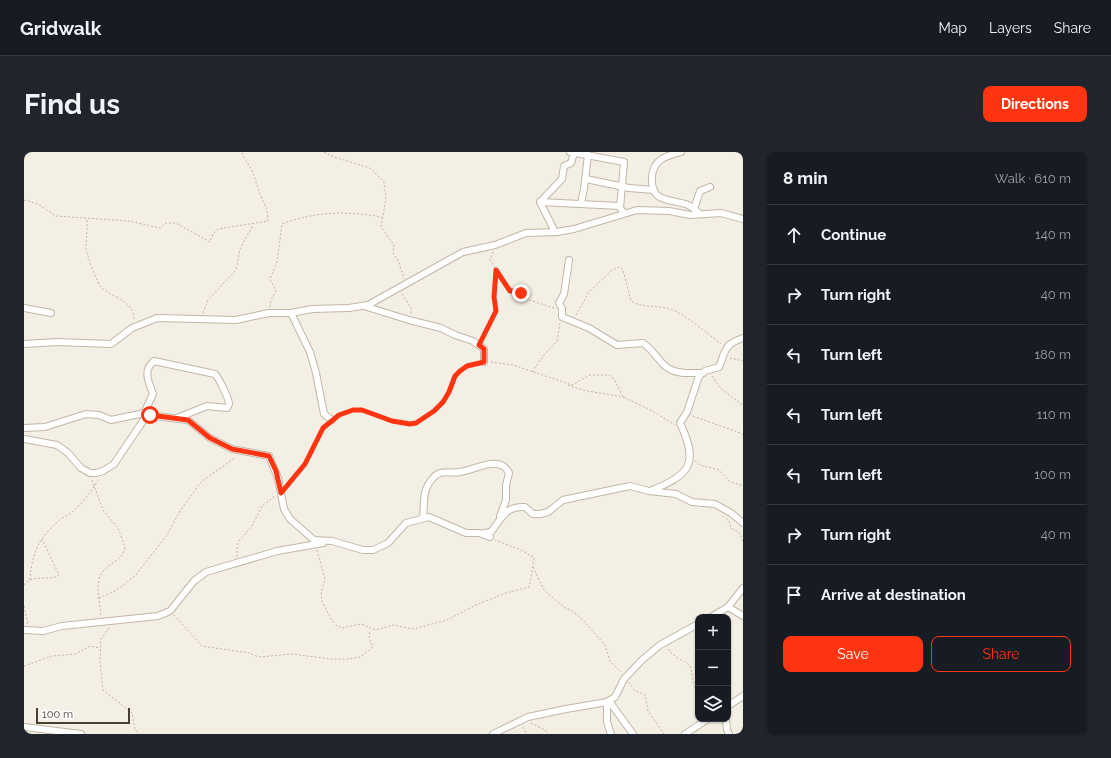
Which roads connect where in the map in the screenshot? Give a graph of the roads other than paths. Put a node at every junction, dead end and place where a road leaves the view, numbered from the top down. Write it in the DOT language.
graph roads {
  1 [pos="570,152"];
  2 [pos="574,152"];
  3 [pos="681,152"];
  4 [pos="588,155"];
  5 [pos="586,179"];
  6 [pos="621,187"];
  7 [pos="710,187"];
  8 [pos="654,190"];
  9 [pos="540,202"];
  10 [pos="581,203"];
  11 [pos="620,206"];
  12 [pos="694,209"];
  13 [pos="624,213"];
  14 [pos="700,214"];
  15 [pos="743,219"];
  16 [pos="555,232"];
  17 [pos="569,260"];
  18 [pos="364,306"];
  19 [pos="24,308"];
  20 [pos="51,313"];
  21 [pos="290,313"];
  22 [pos="743,338"];
  23 [pos="24,344"];
  24 [pos="484,362"];
  25 [pos="706,372"];
  26 [pos="144,413"];
  27 [pos="176,419"];
  28 [pos="144,420"];
  29 [pos="332,420"];
  30 [pos="24,428"];
  31 [pos="24,439"];
  32 [pos="649,491"];
  33 [pos="423,518"];
  34 [pos="499,520"];
  35 [pos="743,523"];
  36 [pos="482,533"];
  37 [pos="490,537"];
  38 [pos="332,541"];
  39 [pos="743,588"];
  40 [pos="728,607"];
  41 [pos="716,614"];
  42 [pos="743,616"];
  43 [pos="695,626"];
  44 [pos="26,630"];
  45 [pos="743,696"];
  46 [pos="608,702"];
  47 [pos="731,704"];
  48 [pos="703,722"];
  49 [pos="726,722"];
  50 [pos="24,727"];
  51 [pos="67,733"];
  52 [pos="81,734"];
  53 [pos="493,734"];
  54 [pos="611,734"];
  55 [pos="633,734"];
  56 [pos="685,734"];
  57 [pos="729,734"];
  1 -- 2 [label="street"];
  2 -- 4 [label="street"];
  2 -- 9 [label="street"];
  3 -- 8 [label="street"];
  4 -- 5 [label="street"];
  4 -- 6 [label="street"];
  5 -- 6 [label="street"];
  5 -- 10 [label="street"];
  6 -- 8 [label="street"];
  6 -- 11 [label="street"];
  7 -- 12 [label="street"];
  8 -- 12 [label="street"];
  9 -- 10 [label="street"];
  9 -- 16 [label="street"];
  10 -- 11 [label="street"];
  11 -- 13 [label="street"];
  12 -- 14 [label="street"];
  13 -- 14 [label="street"];
  13 -- 16 [label="street"];
  14 -- 15 [label="street"];
  16 -- 18 [label="street"];
  17 -- 25 [label="street"];
  18 -- 21 [label="street"];
  18 -- 24 [label="street"];
  19 -- 20 [label="street"];
  21 -- 23 [label="street"];
  21 -- 29 [label="street"];
  22 -- 25 [label="street"];
  25 -- 32 [label="street"];
  26 -- 27 [label="street"];
  26 -- 28 [label="street"];
  26 -- 30 [label="street"];
  27 -- 28 [label="street"];
  27 -- 38 [label="street"];
  28 -- 31 [label="street"];
  32 -- 34 [label="street"];
  32 -- 35 [label="street"];
  33 -- 34 [label="street"];
  33 -- 36 [label="street"];
  33 -- 38 [label="street"];
  34 -- 36 [label="street"];
  36 -- 37 [label="street"];
  38 -- 44 [label="street"];
  39 -- 40 [label="street"];
  40 -- 41 [label="street"];
  40 -- 42 [label="street"];
  43 -- 46 [label="street"];
  45 -- 47 [label="street"];
  46 -- 53 [label="street"];
  46 -- 54 [label="street"];
  46 -- 55 [label="street"];
  48 -- 56 [label="street"];
  49 -- 57 [label="street"];
  50 -- 51 [label="street"];
  51 -- 52 [label="street"];
}
